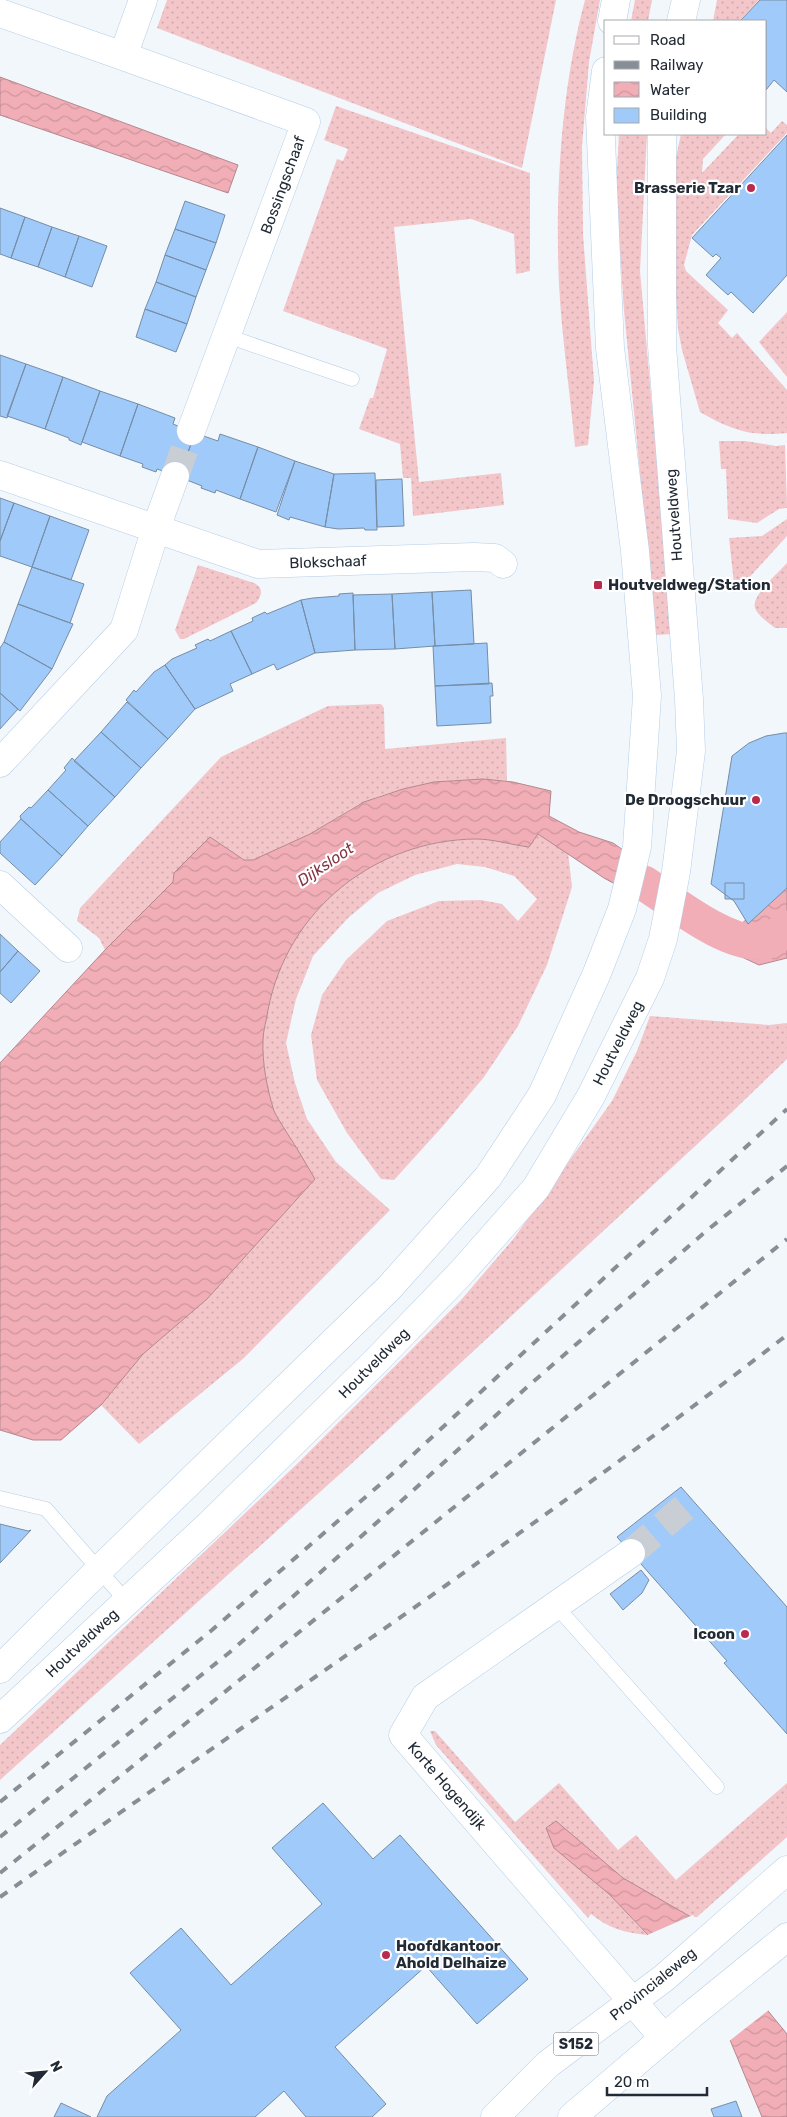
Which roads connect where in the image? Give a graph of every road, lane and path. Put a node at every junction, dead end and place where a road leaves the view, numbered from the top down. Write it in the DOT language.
graph roads {
  1 [pos="143,0"];
  2 [pos="616,0"];
  3 [pos="686,0"];
  4 [pos="0,13"];
  5 [pos="612,20"];
  6 [pos="681,20"];
  7 [pos="123,56"];
  8 [pos="604,86"];
  9 [pos="662,135"];
  10 [pos="227,336"];
  11 [pos="352,379"];
  12 [pos="192,431"];
  13 [pos="0,475"];
  14 [pos="175,476"];
  15 [pos="156,528"];
  16 [pos="503,564"];
  17 [pos="0,763"];
  18 [pos="0,885"];
  19 [pos="68,948"];
  20 [pos="0,1498"];
  21 [pos="631,1553"];
  22 [pos="98,1570"];
  23 [pos="127,1602"];
  24 [pos="556,1606"];
  25 [pos="0,1668"];
  26 [pos="0,1720"];
  27 [pos="717,1787"];
  28 [pos="787,1870"];
  29 [pos="782,1945"];
  30 [pos="633,2002"];
  31 [pos="664,2038"];
  32 [pos="495,2117"];
  33 [pos="572,2117"];
  1 -- 7 [label="street"];
  2 -- 5 [label="street"];
  3 -- 6 [label="street"];
  4 -- 7 [label="street, Bossingschaaf"];
  7 -- 10 [label="street, Bossingschaaf"];
  8 -- 22 [label="street"];
  9 -- 23 [label="street, Houtveldweg"];
  10 -- 11 [label="lane"];
  10 -- 12 [label="street, Bossingschaaf"];
  13 -- 15 [label="street, Blokschaaf"];
  14 -- 15 [label="street"];
  15 -- 16 [label="street, Blokschaaf"];
  15 -- 17 [label="street"];
  18 -- 19 [label="street"];
  20 -- 22 [label="lane"];
  21 -- 24 [label="street, Korte Hogendijk"];
  22 -- 23 [label="lane"];
  22 -- 25 [label="street"];
  23 -- 26 [label="street, Houtveldweg"];
  24 -- 27 [label="lane"];
  24 -- 30 [label="street, Korte Hogendijk"];
  28 -- 30 [label="street, Provincialeweg / S152"];
  29 -- 31 [label="street"];
  30 -- 31 [label="street, Korte Hogendijk"];
  30 -- 32 [label="street, Provincialeweg / S152"];
  31 -- 33 [label="street"];
}
